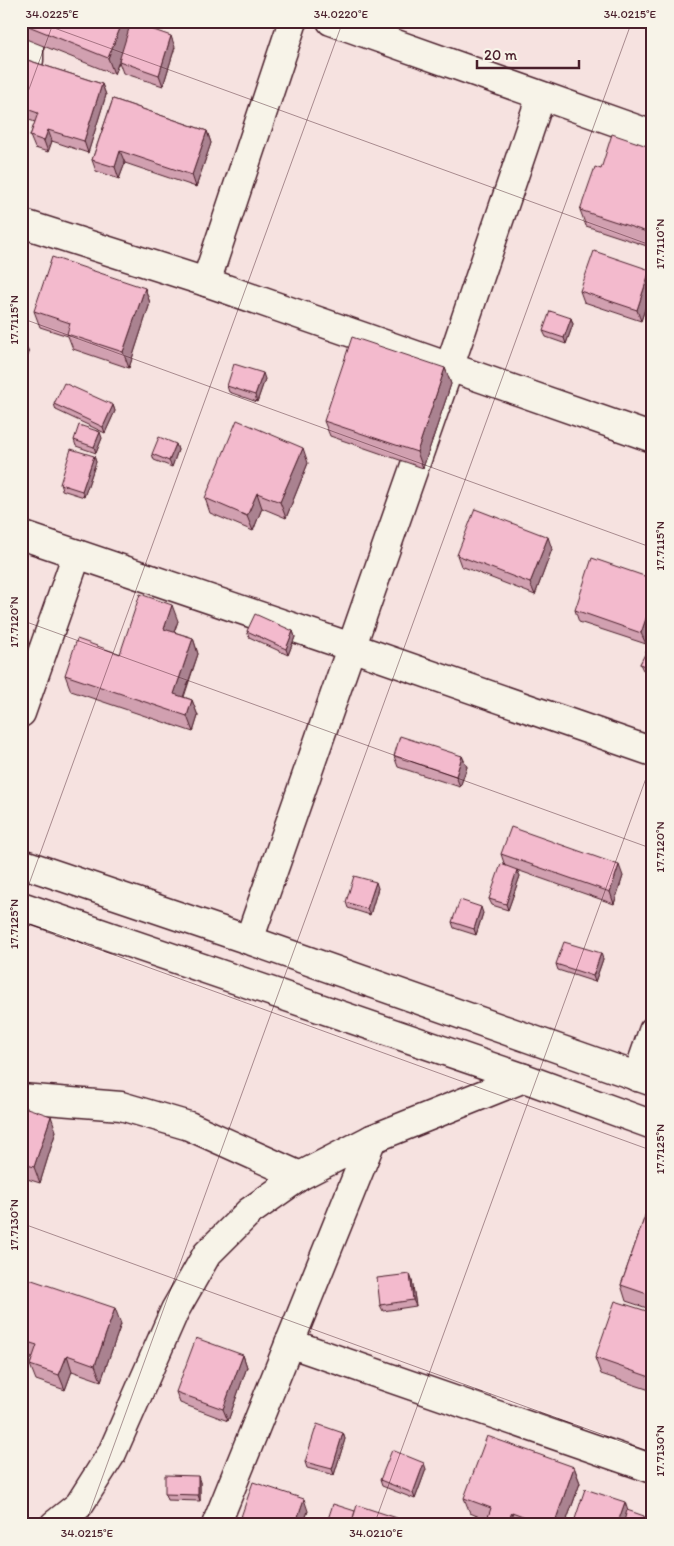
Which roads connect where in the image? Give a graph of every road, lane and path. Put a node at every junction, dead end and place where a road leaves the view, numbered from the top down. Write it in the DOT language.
graph roads {
  1 [pos="29,21"];
  2 [pos="293,21"];
  3 [pos="330,21"];
  4 [pos="21,86"];
  5 [pos="541,96"];
  6 [pos="653,135"];
  7 [pos="21,223"];
  8 [pos="206,282"];
  9 [pos="450,368"];
  10 [pos="653,438"];
  11 [pos="21,535"];
  12 [pos="77,554"];
  13 [pos="351,647"];
  14 [pos="21,713"];
  15 [pos="653,752"];
  16 [pos="21,863"];
  17 [pos="21,906"];
  18 [pos="249,940"];
  19 [pos="653,1031"];
  20 [pos="524,1078"];
  21 [pos="645,1079"];
  22 [pos="21,1098"];
  23 [pos="653,1125"];
  24 [pos="372,1139"];
  25 [pos="300,1176"];
  26 [pos="289,1343"];
  27 [pos="653,1469"];
  28 [pos="54,1525"];
  29 [pos="216,1525"];
  1 -- 4 [label="street"];
  2 -- 8 [label="street"];
  3 -- 5 [label="street"];
  5 -- 6 [label="street"];
  5 -- 9 [label="street"];
  7 -- 8 [label="street"];
  8 -- 9 [label="street"];
  9 -- 10 [label="street"];
  9 -- 13 [label="street"];
  11 -- 12 [label="street"];
  12 -- 13 [label="street"];
  12 -- 14 [label="street"];
  13 -- 15 [label="street"];
  13 -- 18 [label="street"];
  16 -- 18 [label="street"];
  17 -- 20 [label="street"];
  18 -- 21 [label="street"];
  19 -- 21 [label="street"];
  20 -- 23 [label="street"];
  20 -- 24 [label="street"];
  22 -- 25 [label="street"];
  24 -- 25 [label="street"];
  24 -- 26 [label="street"];
  25 -- 28 [label="street"];
  26 -- 27 [label="street"];
  26 -- 29 [label="street"];
}
